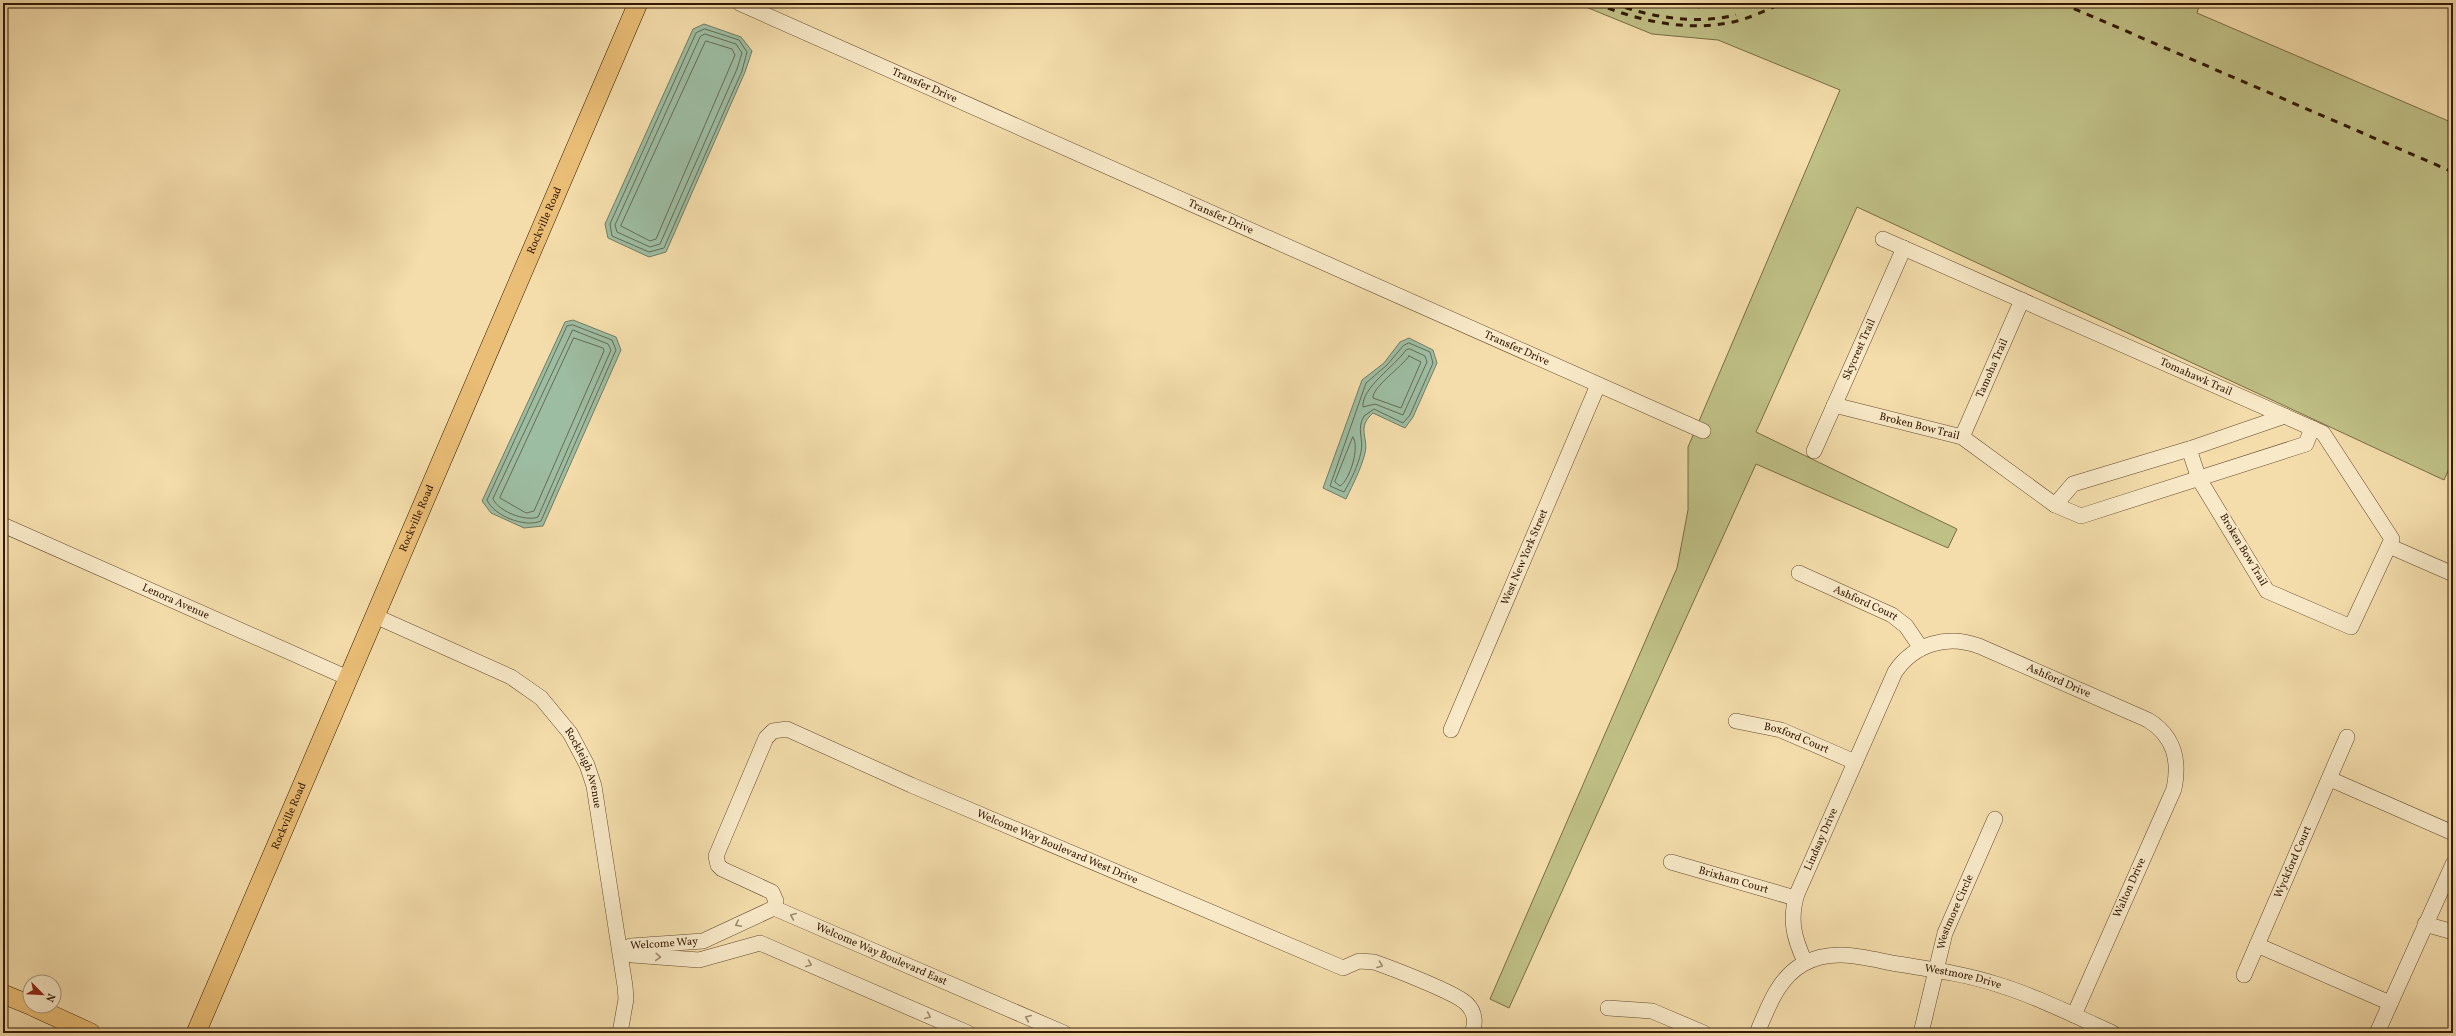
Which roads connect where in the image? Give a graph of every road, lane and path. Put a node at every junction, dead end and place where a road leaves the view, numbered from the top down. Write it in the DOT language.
graph roads {
  1 [pos="638,3"];
  2 [pos="738,3"];
  3 [pos="1883,239"];
  4 [pos="1904,248"];
  5 [pos="2022,300"];
  6 [pos="1598,385"];
  7 [pos="1834,405"];
  8 [pos="2285,416"];
  9 [pos="2312,428"];
  10 [pos="1703,431"];
  11 [pos="1962,437"];
  12 [pos="2189,449"];
  13 [pos="1814,451"];
  14 [pos="2199,479"];
  15 [pos="2055,505"];
  16 [pos="3,525"];
  17 [pos="2389,546"];
  18 [pos="1799,573"];
  19 [pos="2453,574"];
  20 [pos="374,616"];
  21 [pos="1921,648"];
  22 [pos="348,678"];
  23 [pos="1736,721"];
  24 [pos="1451,730"];
  25 [pos="2347,737"];
  26 [pos="2176,758"];
  27 [pos="1855,762"];
  28 [pos="2330,779"];
  29 [pos="1995,819"];
  30 [pos="2453,834"];
  31 [pos="1671,862"];
  32 [pos="2453,864"];
  33 [pos="1795,898"];
  34 [pos="774,908"];
  35 [pos="2425,924"];
  36 [pos="2453,932"];
  37 [pos="2257,945"];
  38 [pos="620,951"];
  39 [pos="1805,962"];
  40 [pos="1936,970"];
  41 [pos="2244,975"];
  42 [pos="3,994"];
  43 [pos="22,1002"];
  44 [pos="2390,1003"];
  45 [pos="1608,1008"];
  46 [pos="49,1014"];
  47 [pos="2074,1015"];
  48 [pos="91,1033"];
  49 [pos="196,1033"];
  50 [pos="620,1033"];
  51 [pos="968,1033"];
  52 [pos="1064,1033"];
  53 [pos="1472,1033"];
  54 [pos="1704,1033"];
  55 [pos="1757,1033"];
  56 [pos="1921,1033"];
  57 [pos="2114,1033"];
  58 [pos="2377,1033"];
  1 -- 20 [label="main road, Rockville Road"];
  2 -- 6 [label="street, Transfer Drive"];
  3 -- 4 [label="street, Tomahawk Trail"];
  4 -- 5 [label="street, Tomahawk Trail"];
  4 -- 7 [label="street, Skycrest Trail"];
  5 -- 8 [label="street, Tomahawk Trail"];
  5 -- 11 [label="street, Tamoha Trail"];
  6 -- 10 [label="street, Transfer Drive"];
  6 -- 24 [label="street, West New York Street"];
  7 -- 11 [label="street, Broken Bow Trail"];
  7 -- 13 [label="street, Skycrest Trail"];
  8 -- 9 [label="street, Tomahawk Trail"];
  8 -- 12 [label="street"];
  9 -- 14 [label="street, Broken Bow Trail"];
  9 -- 17 [label="street, Tomahawk Trail"];
  11 -- 15 [label="street, Broken Bow Trail"];
  12 -- 14 [label="street, Broken Bow Trail"];
  12 -- 15 [label="street"];
  14 -- 15 [label="street, Broken Bow Trail"];
  14 -- 17 [label="street, Broken Bow Trail"];
  16 -- 22 [label="street, Lenora Avenue"];
  17 -- 19 [label="street"];
  18 -- 21 [label="street, Ashford Court"];
  20 -- 22 [label="main road, Rockville Road"];
  20 -- 38 [label="street, Rockleigh Avenue"];
  21 -- 26 [label="street, Ashford Drive"];
  21 -- 27 [label="street, Lindsay Drive"];
  22 -- 49 [label="main road, Rockville Road"];
  23 -- 27 [label="street, Boxford Court"];
  25 -- 28 [label="street, Wyckford Court"];
  26 -- 47 [label="street, Walton Drive"];
  27 -- 33 [label="street, Lindsay Drive"];
  28 -- 30 [label="street"];
  28 -- 37 [label="street, Wyckford Court"];
  29 -- 40 [label="street, Westmore Circle"];
  31 -- 33 [label="street, Brixham Court"];
  32 -- 35 [label="street"];
  33 -- 39 [label="street, Lindsay Drive"];
  34 -- 38 [label="street, Welcome Way, one-way"];
  52 -- 34 [label="street, Welcome Way Boulevard East, one-way"];
  34 -- 53 [label="street, Welcome Way Boulevard West Drive, one-way"];
  35 -- 36 [label="street"];
  35 -- 44 [label="street"];
  37 -- 41 [label="street, Wyckford Court"];
  37 -- 44 [label="street"];
  38 -- 50 [label="street, Rockleigh Avenue"];
  38 -- 51 [label="street, Welcome Way, one-way"];
  39 -- 40 [label="street, Westmore Drive"];
  39 -- 55 [label="street"];
  40 -- 47 [label="street, Westmore Drive"];
  40 -- 56 [label="street, Westmore Circle"];
  42 -- 43 [label="main road"];
  44 -- 58 [label="street"];
  45 -- 54 [label="street"];
  46 -- 48 [label="main road"];
  47 -- 57 [label="street, Westmore Drive"];
}
